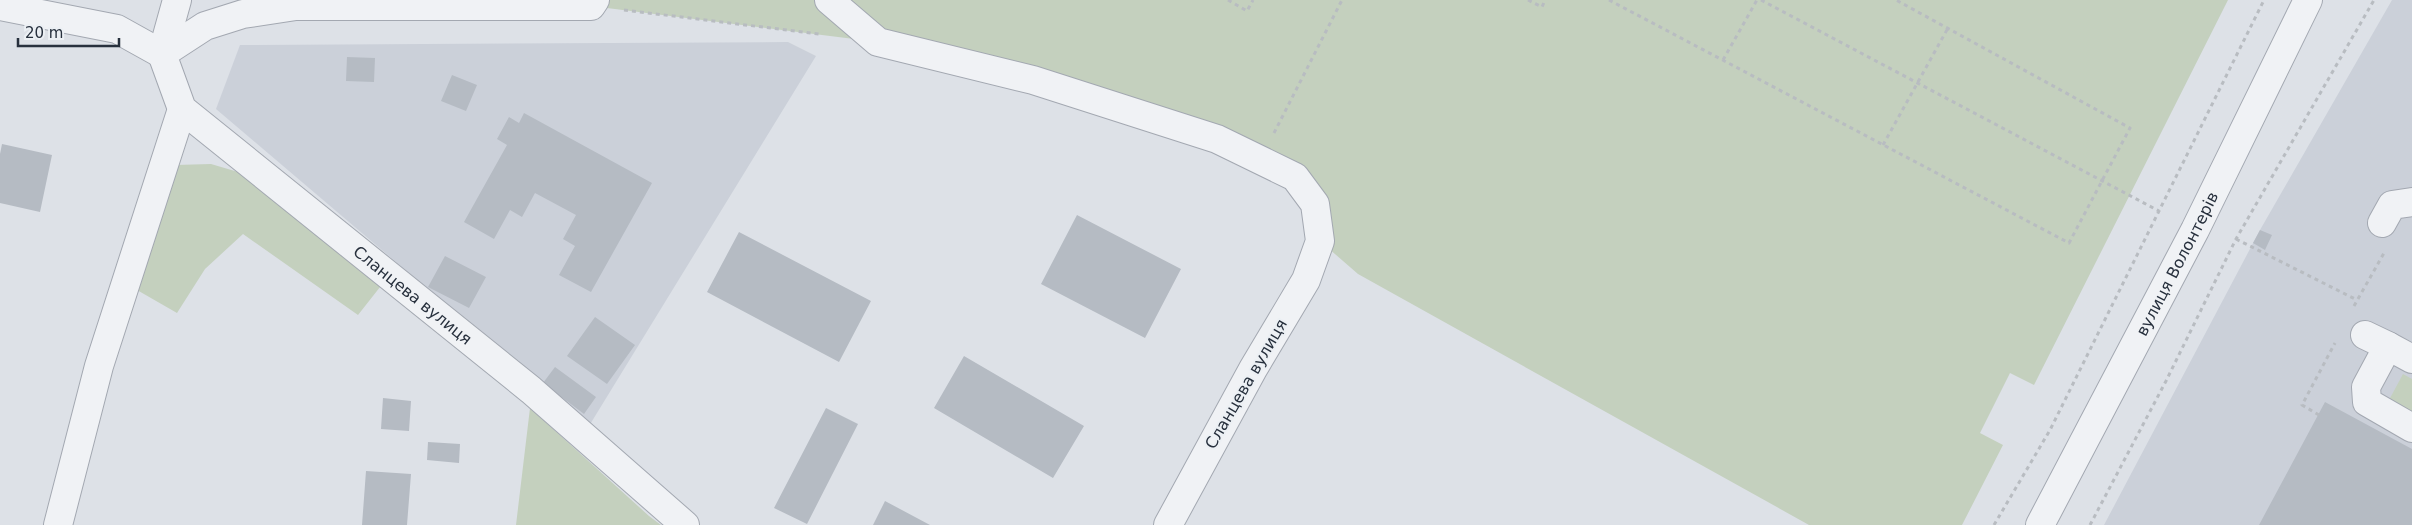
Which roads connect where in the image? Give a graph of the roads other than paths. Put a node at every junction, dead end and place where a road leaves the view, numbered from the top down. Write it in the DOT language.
graph roads {
  1 [pos="177,0"];
  2 [pos="829,0"];
  3 [pos="2308,0"];
  4 [pos="593,3"];
  5 [pos="0,6"];
  6 [pos="162,54"];
  7 [pos="182,109"];
  8 [pos="2412,202"];
  9 [pos="2386,234"];
  10 [pos="2412,359"];
  11 [pos="2412,428"];
  12 [pos="58,525"];
  13 [pos="685,525"];
  14 [pos="1168,525"];
  15 [pos="2040,525"];
  1 -- 6 [label="street"];
  2 -- 14 [label="street, Сланцева вулиця"];
  3 -- 15 [label="street, вулиця Волонтерів"];
  4 -- 6 [label="street"];
  5 -- 6 [label="street"];
  6 -- 7 [label="street"];
  7 -- 12 [label="street"];
  7 -- 13 [label="street, Сланцева вулиця"];
  8 -- 9 [label="street"];
  10 -- 11 [label="street"];
}
